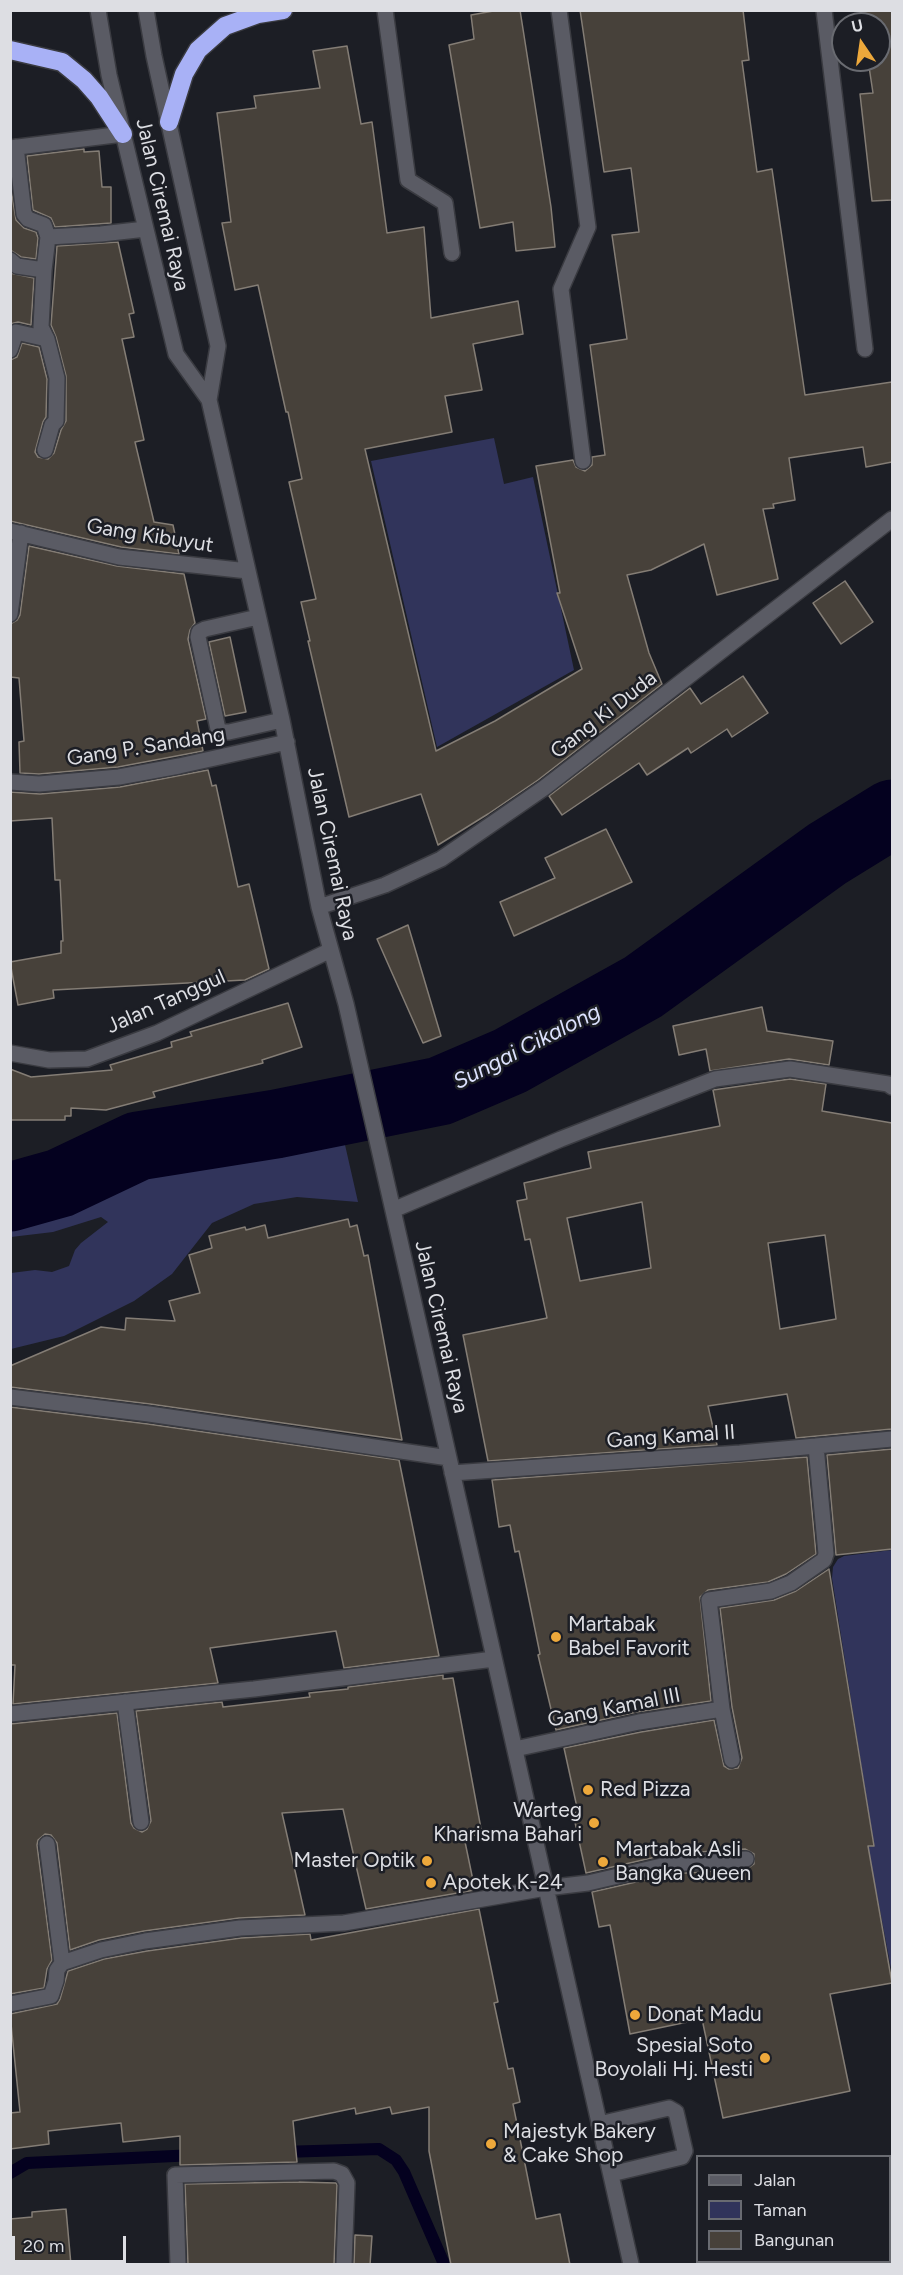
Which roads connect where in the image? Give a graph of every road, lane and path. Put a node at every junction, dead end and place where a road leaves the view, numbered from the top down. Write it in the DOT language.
graph roads {
  1 [pos="98,10"];
  2 [pos="146,10"];
  3 [pos="283,10"];
  4 [pos="559,10"];
  5 [pos="824,10"];
  6 [pos="386,16"];
  7 [pos="10,50"];
  8 [pos="169,122"];
  9 [pos="123,134"];
  10 [pos="14,147"];
  11 [pos="146,229"];
  12 [pos="48,237"];
  13 [pos="452,253"];
  14 [pos="10,260"];
  15 [pos="44,270"];
  16 [pos="47,339"];
  17 [pos="865,349"];
  18 [pos="10,351"];
  19 [pos="209,400"];
  20 [pos="45,450"];
  21 [pos="583,460"];
  22 [pos="892,519"];
  23 [pos="16,532"];
  24 [pos="248,571"];
  25 [pos="10,614"];
  26 [pos="258,617"];
  27 [pos="282,720"];
  28 [pos="287,742"];
  29 [pos="10,782"];
  30 [pos="319,907"];
  31 [pos="331,950"];
  32 [pos="10,1053"];
  33 [pos="892,1088"];
  34 [pos="393,1210"];
  35 [pos="10,1397"];
  36 [pos="892,1439"];
  37 [pos="816,1446"];
  38 [pos="448,1458"];
  39 [pos="452,1473"];
  40 [pos="494,1659"];
  41 [pos="125,1702"];
  42 [pos="722,1708"];
  43 [pos="10,1714"];
  44 [pos="514,1749"];
  45 [pos="732,1760"];
  46 [pos="141,1822"];
  47 [pos="47,1844"];
  48 [pos="746,1858"];
  49 [pos="546,1888"];
  50 [pos="62,1963"];
  51 [pos="10,2004"];
  52 [pos="599,2124"];
  53 [pos="611,2174"];
  54 [pos="178,2265"];
  55 [pos="344,2265"];
  56 [pos="631,2265"];
  1 -- 9 [label="street, Jalan Ciremai Raya"];
  2 -- 8 [label="street, Jalan Ciremai Raya"];
  3 -- 8 [label="highway"];
  4 -- 21 [label="street"];
  5 -- 17 [label="street"];
  6 -- 13 [label="street"];
  7 -- 9 [label="highway"];
  8 -- 19 [label="street, Jalan Ciremai Raya"];
  9 -- 10 [label="street"];
  9 -- 11 [label="street, Jalan Ciremai Raya"];
  10 -- 12 [label="street"];
  11 -- 12 [label="street"];
  11 -- 19 [label="street, Jalan Ciremai Raya"];
  12 -- 15 [label="street"];
  14 -- 15 [label="street"];
  15 -- 16 [label="street"];
  16 -- 18 [label="street"];
  16 -- 20 [label="street"];
  19 -- 24 [label="street, Jalan Ciremai Raya"];
  22 -- 30 [label="street, Gang Ki Duda"];
  23 -- 24 [label="street, Gang Kibuyut"];
  23 -- 25 [label="street"];
  24 -- 26 [label="street, Jalan Ciremai Raya"];
  26 -- 27 [label="street, Jalan Ciremai Raya"];
  26 -- 27 [label="street"];
  27 -- 28 [label="street, Jalan Ciremai Raya"];
  28 -- 29 [label="street, Gang P. Sandang"];
  28 -- 30 [label="street, Jalan Ciremai Raya"];
  30 -- 31 [label="street, Jalan Ciremai Raya"];
  31 -- 32 [label="street, Jalan Tanggul"];
  31 -- 34 [label="street, Jalan Ciremai Raya"];
  33 -- 34 [label="street"];
  34 -- 38 [label="street, Jalan Ciremai Raya"];
  35 -- 38 [label="street"];
  36 -- 37 [label="street, Gang Kamal II"];
  37 -- 39 [label="street, Gang Kamal II"];
  37 -- 42 [label="street"];
  38 -- 39 [label="street, Jalan Ciremai Raya"];
  39 -- 40 [label="street, Jalan Ciremai Raya"];
  40 -- 41 [label="street"];
  40 -- 44 [label="street, Jalan Ciremai Raya"];
  41 -- 43 [label="street"];
  41 -- 46 [label="street"];
  42 -- 44 [label="street, Gang Kamal III"];
  42 -- 45 [label="street"];
  44 -- 49 [label="street, Jalan Ciremai Raya"];
  47 -- 50 [label="street"];
  48 -- 49 [label="street"];
  49 -- 50 [label="street"];
  49 -- 52 [label="street, Jalan Ciremai Raya"];
  50 -- 51 [label="street"];
  52 -- 53 [label="street, Jalan Ciremai Raya"];
  52 -- 53 [label="street"];
  53 -- 56 [label="street, Jalan Ciremai Raya"];
  54 -- 55 [label="street"];
}
